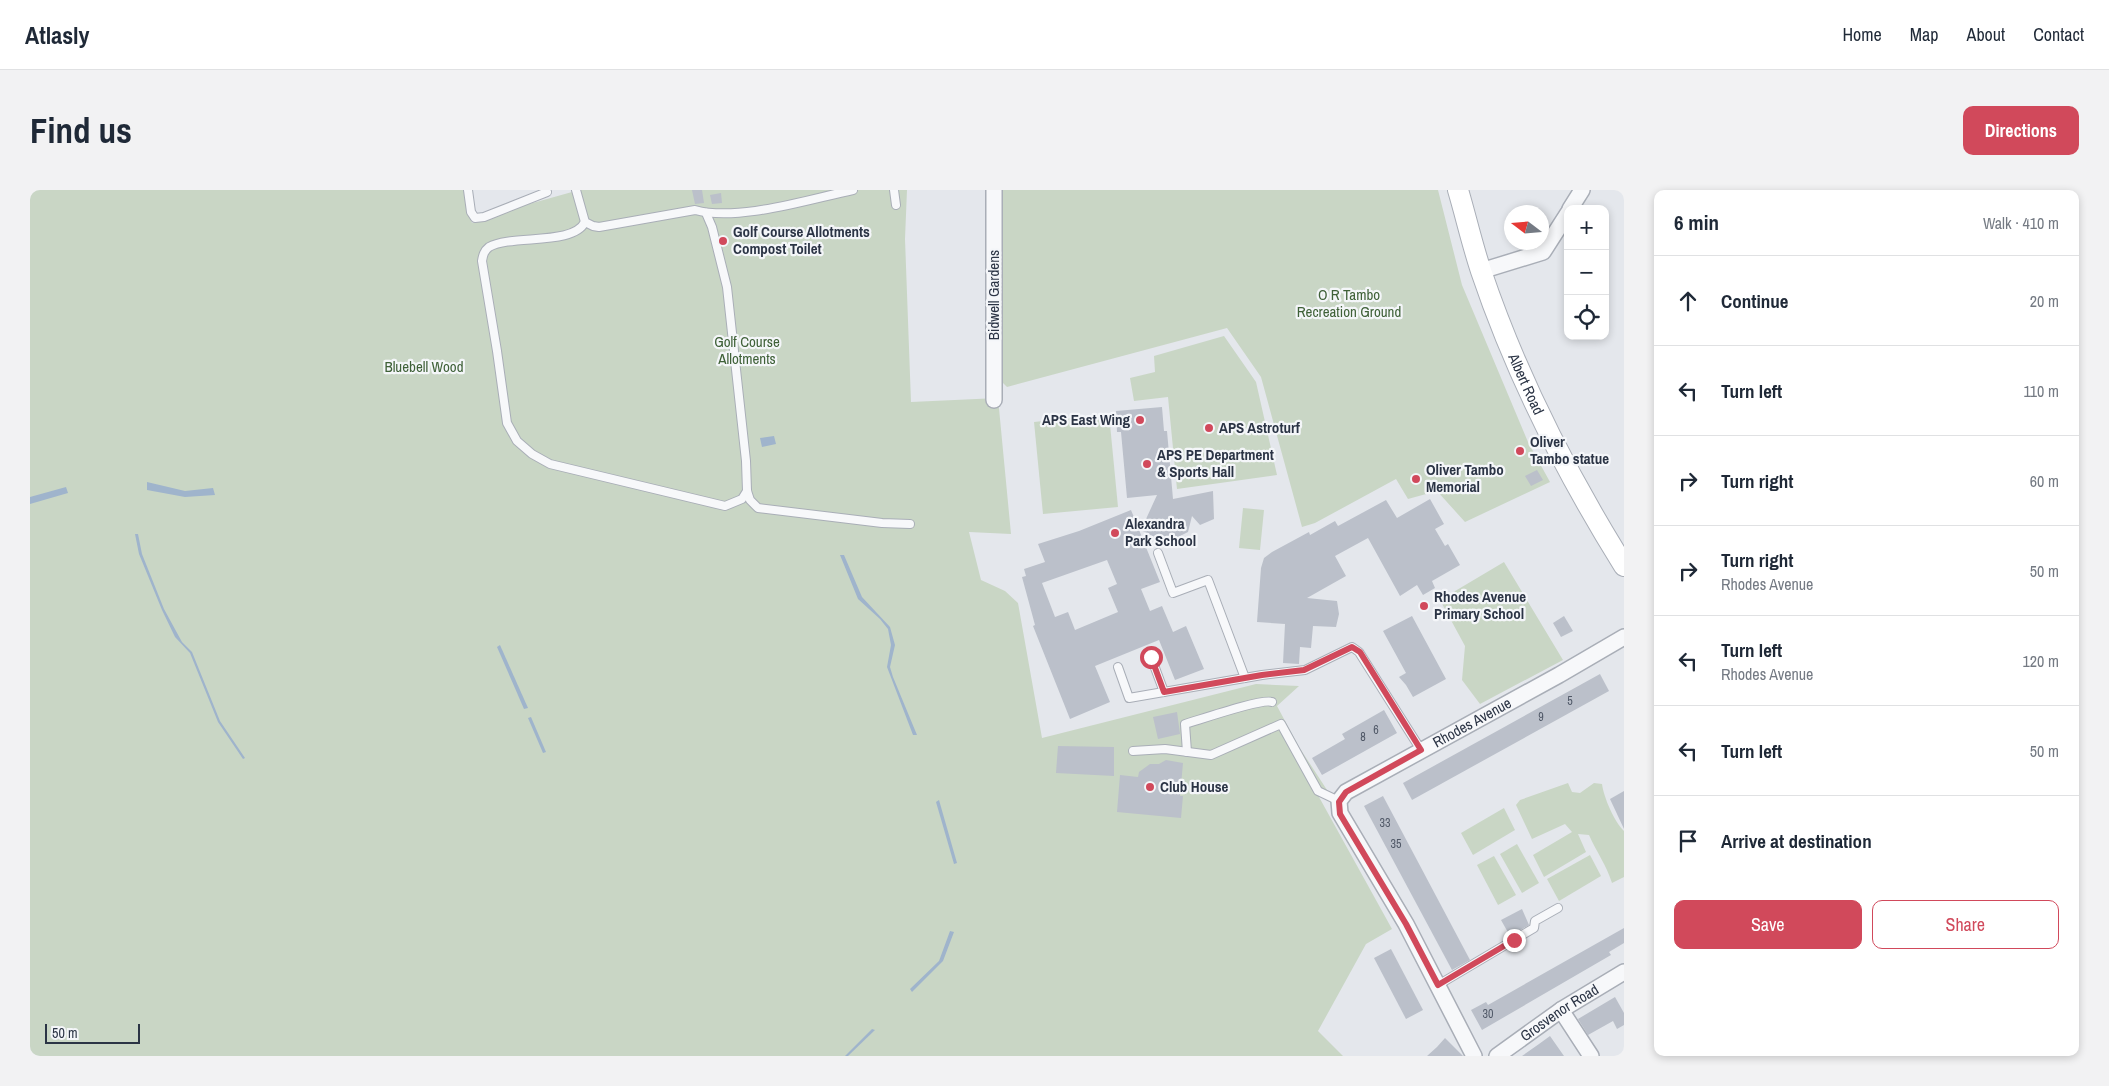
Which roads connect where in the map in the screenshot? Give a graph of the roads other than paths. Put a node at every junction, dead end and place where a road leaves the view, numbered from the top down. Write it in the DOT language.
graph roads {
  1 [pos="468,190"];
  2 [pos="576,190"];
  3 [pos="853,190"];
  4 [pos="894,190"];
  5 [pos="994,190"];
  6 [pos="1458,190"];
  7 [pos="1582,190"];
  8 [pos="547,192"];
  9 [pos="896,205"];
  10 [pos="1573,205"];
  11 [pos="706,213"];
  12 [pos="1564,219"];
  13 [pos="585,222"];
  14 [pos="599,227"];
  15 [pos="578,231"];
  16 [pos="1481,271"];
  17 [pos="994,400"];
  18 [pos="747,491"];
  19 [pos="910,524"];
  20 [pos="1158,552"];
  21 [pos="1624,566"];
  22 [pos="1624,637"];
  23 [pos="1151,657"];
  24 [pos="1118,667"];
  25 [pos="1245,678"];
  26 [pos="1164,692"];
  27 [pos="1272,702"];
  28 [pos="1421,750"];
  29 [pos="1134,751"];
  30 [pos="1187,752"];
  31 [pos="1339,802"];
  32 [pos="1558,908"];
  33 [pos="1624,972"];
  34 [pos="1438,985"];
  35 [pos="1561,1010"];
  36 [pos="1474,1056"];
  37 [pos="1497,1056"];
  38 [pos="1591,1056"];
  1 -- 8 [label="lane"];
  2 -- 13 [label="lane"];
  3 -- 11 [label="lane"];
  4 -- 9 [label="lane"];
  5 -- 17 [label="street, Bidwell Gardens"];
  6 -- 16 [label="main road, Albert Road"];
  7 -- 10 [label="street"];
  11 -- 14 [label="lane"];
  11 -- 18 [label="lane"];
  12 -- 16 [label="street"];
  13 -- 14 [label="lane"];
  13 -- 15 [label="lane"];
  14 -- 15 [label="lane"];
  15 -- 18 [label="lane"];
  16 -- 21 [label="main road, Albert Road"];
  18 -- 19 [label="lane"];
  20 -- 25 [label="lane"];
  22 -- 28 [label="street, Rhodes Avenue"];
  23 -- 26 [label="lane"];
  24 -- 26 [label="lane"];
  25 -- 26 [label="lane"];
  25 -- 28 [label="lane"];
  27 -- 30 [label="lane"];
  28 -- 31 [label="street, Rhodes Avenue"];
  29 -- 30 [label="lane"];
  30 -- 31 [label="lane"];
  31 -- 34 [label="street"];
  32 -- 34 [label="lane"];
  33 -- 35 [label="street, Grosvenor Road"];
  34 -- 36 [label="street"];
  35 -- 37 [label="street, Grosvenor Road"];
  35 -- 38 [label="street"];
}
